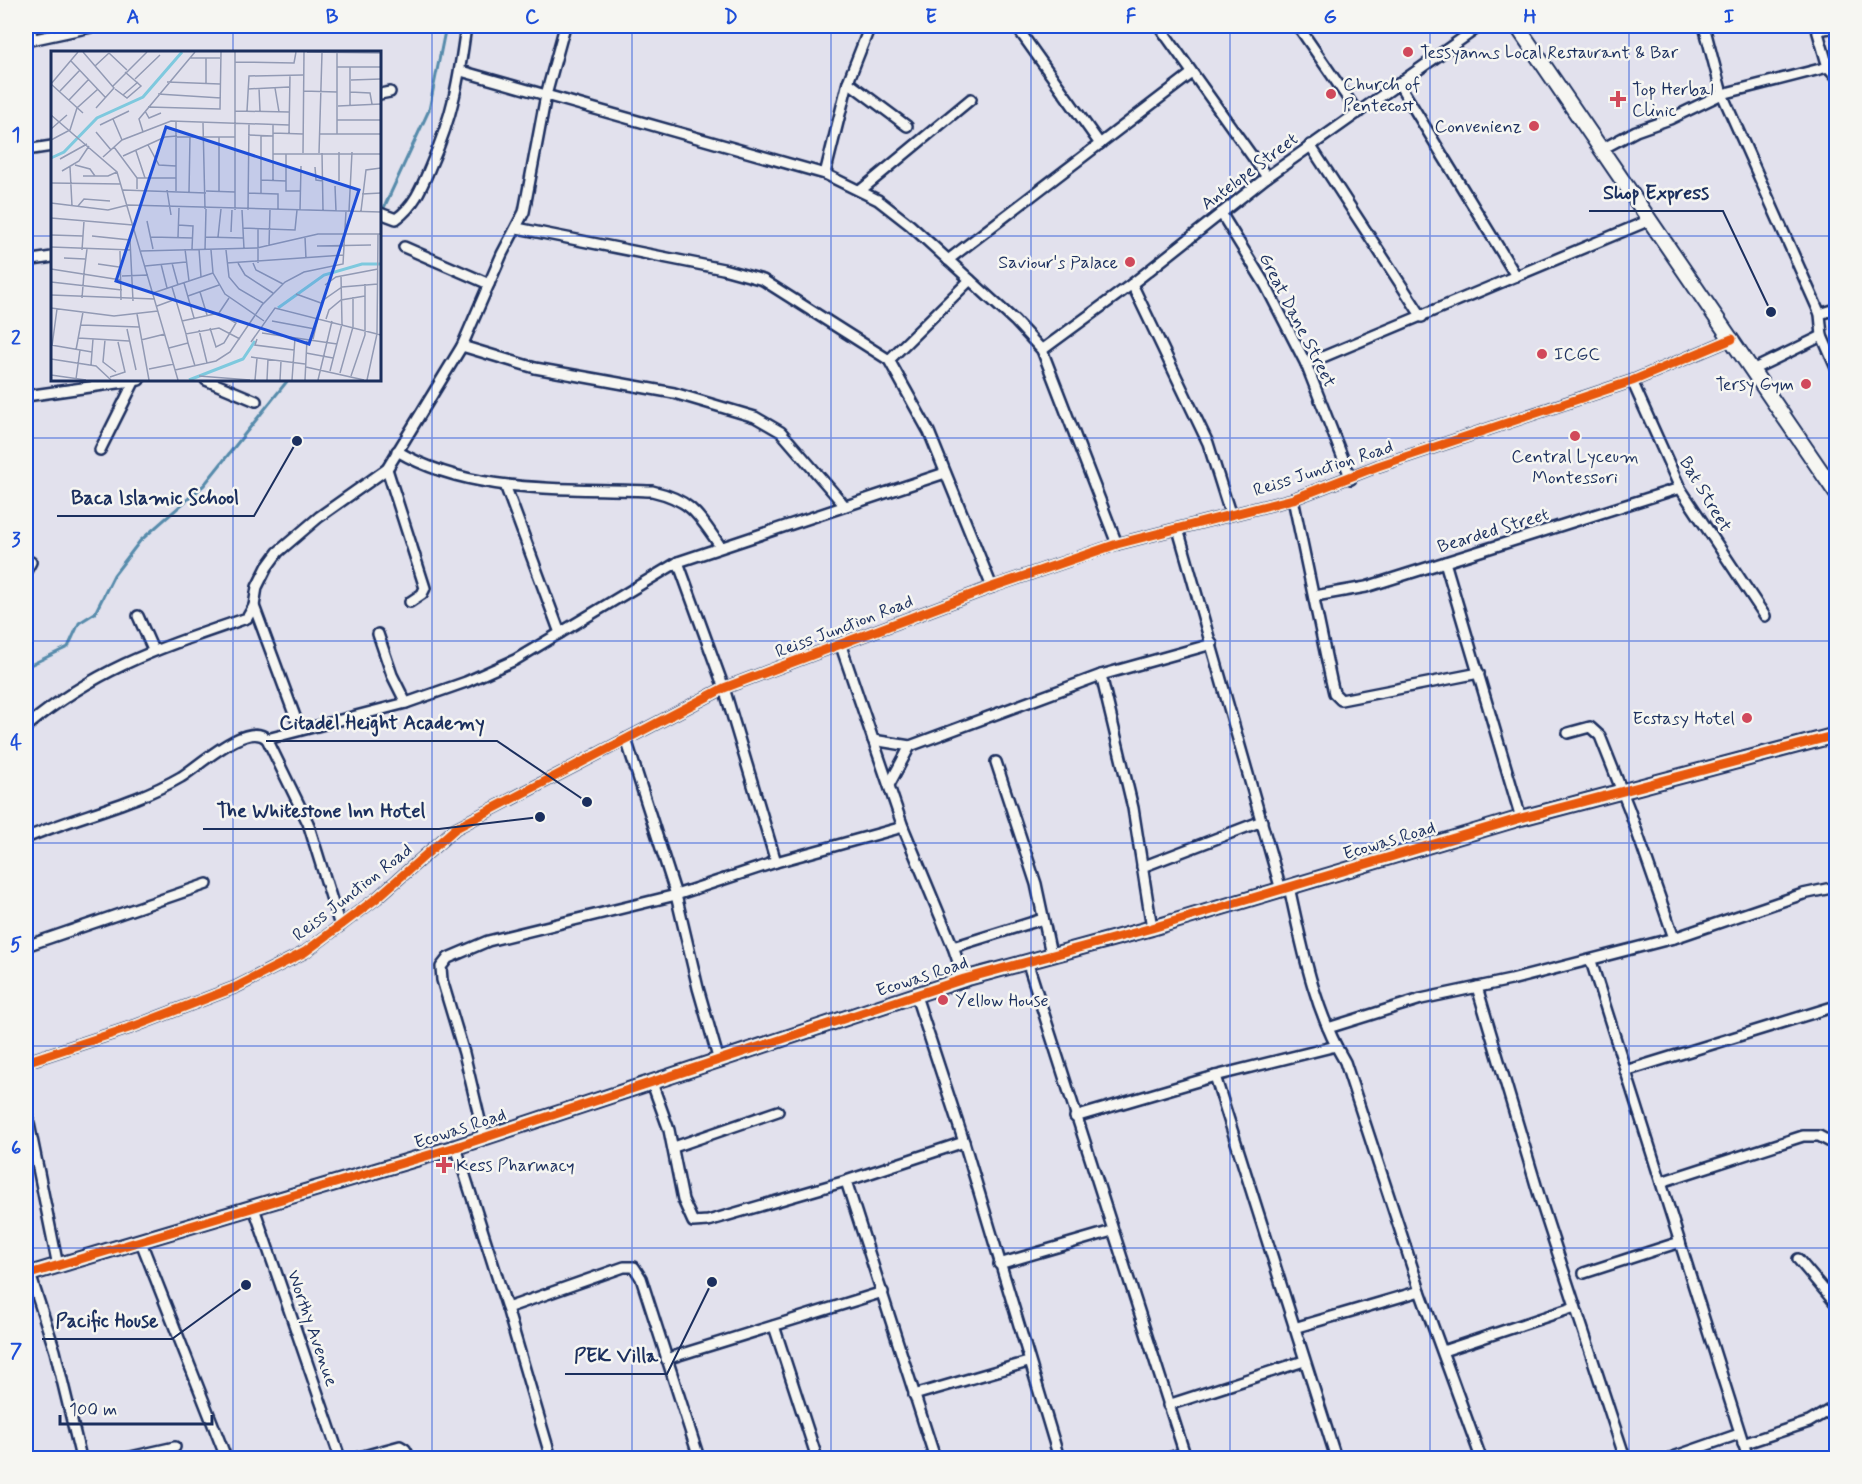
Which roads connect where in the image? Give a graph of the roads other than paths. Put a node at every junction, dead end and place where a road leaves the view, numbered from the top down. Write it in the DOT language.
graph roads {
  1 [pos="30,26"];
  2 [pos="96,26"];
  3 [pos="466,26"];
  4 [pos="565,26"];
  5 [pos="870,26"];
  6 [pos="1016,26"];
  7 [pos="1159,26"];
  8 [pos="1298,26"];
  9 [pos="1480,26"];
  10 [pos="1517,26"];
  11 [pos="1704,26"];
  12 [pos="1836,27"];
  13 [pos="1817,28"];
  14 [pos="29,39"];
  15 [pos="1828,67"];
  16 [pos="460,71"];
  17 [pos="1191,74"];
  18 [pos="1836,76"];
  19 [pos="848,82"];
  20 [pos="1399,84"];
  21 [pos="390,92"];
  22 [pos="381,94"];
  23 [pos="1722,94"];
  24 [pos="546,95"];
  25 [pos="971,99"];
  26 [pos="1358,113"];
  27 [pos="907,126"];
  28 [pos="1100,144"];
  29 [pos="1310,145"];
  30 [pos="51,146"];
  31 [pos="1602,149"];
  32 [pos="26,150"];
  33 [pos="825,174"];
  34 [pos="1267,177"];
  35 [pos="861,190"];
  36 [pos="381,213"];
  37 [pos="1221,213"];
  38 [pos="1650,220"];
  39 [pos="517,228"];
  40 [pos="404,247"];
  41 [pos="51,257"];
  42 [pos="948,260"];
  43 [pos="26,261"];
  44 [pos="1516,276"];
  45 [pos="970,280"];
  46 [pos="489,284"];
  47 [pos="1132,284"];
  48 [pos="1836,309"];
  49 [pos="1820,314"];
  50 [pos="1422,317"];
  51 [pos="1822,336"];
  52 [pos="1732,339"];
  53 [pos="462,346"];
  54 [pos="1042,350"];
  55 [pos="889,360"];
  56 [pos="1306,364"];
  57 [pos="1836,368"];
  58 [pos="1752,370"];
  59 [pos="130,381"];
  60 [pos="136,381"];
  61 [pos="208,381"];
  62 [pos="1632,381"];
  63 [pos="26,396"];
  64 [pos="256,401"];
  65 [pos="100,450"];
  66 [pos="397,451"];
  67 [pos="387,469"];
  68 [pos="945,473"];
  69 [pos="1351,479"];
  70 [pos="505,485"];
  71 [pos="1680,488"];
  72 [pos="1836,493"];
  73 [pos="1293,499"];
  74 [pos="845,506"];
  75 [pos="1230,513"];
  76 [pos="1178,528"];
  77 [pos="1117,544"];
  78 [pos="720,546"];
  79 [pos="31,562"];
  80 [pos="678,562"];
  81 [pos="1445,562"];
  82 [pos="26,571"];
  83 [pos="992,587"];
  84 [pos="1315,596"];
  85 [pos="410,602"];
  86 [pos="254,606"];
  87 [pos="138,616"];
  88 [pos="1765,616"];
  89 [pos="560,633"];
  90 [pos="378,634"];
  91 [pos="1212,644"];
  92 [pos="841,646"];
  93 [pos="153,650"];
  94 [pos="1479,673"];
  95 [pos="1101,675"];
  96 [pos="1836,682"];
  97 [pos="724,688"];
  98 [pos="1836,688"];
  99 [pos="406,703"];
  100 [pos="26,727"];
  101 [pos="300,730"];
  102 [pos="1568,733"];
  103 [pos="1836,735"];
  104 [pos="267,739"];
  105 [pos="626,739"];
  106 [pos="873,740"];
  107 [pos="910,746"];
  108 [pos="996,762"];
  109 [pos="889,785"];
  110 [pos="1622,792"];
  111 [pos="1521,818"];
  112 [pos="1262,821"];
  113 [pos="903,827"];
  114 [pos="26,838"];
  115 [pos="776,862"];
  116 [pos="1142,867"];
  117 [pos="207,884"];
  118 [pos="1836,886"];
  119 [pos="1285,889"];
  120 [pos="676,895"];
  121 [pos="1043,919"];
  122 [pos="340,926"];
  123 [pos="1152,928"];
  124 [pos="1674,938"];
  125 [pos="26,946"];
  126 [pos="953,947"];
  127 [pos="1051,954"];
  128 [pos="1027,961"];
  129 [pos="1591,961"];
  130 [pos="964,979"];
  131 [pos="1477,987"];
  132 [pos="916,996"];
  133 [pos="1836,1006"];
  134 [pos="1328,1028"];
  135 [pos="1336,1046"];
  136 [pos="719,1061"];
  137 [pos="26,1062"];
  138 [pos="1625,1071"];
  139 [pos="1215,1076"];
  140 [pos="652,1083"];
  141 [pos="26,1109"];
  142 [pos="778,1111"];
  143 [pos="1075,1117"];
  144 [pos="484,1137"];
  145 [pos="964,1142"];
  146 [pos="1836,1145"];
  147 [pos="456,1147"];
  148 [pos="674,1147"];
  149 [pos="846,1181"];
  150 [pos="1661,1182"];
  151 [pos="254,1208"];
  152 [pos="1112,1231"];
  153 [pos="141,1242"];
  154 [pos="1680,1242"];
  155 [pos="1798,1259"];
  156 [pos="999,1264"];
  157 [pos="58,1266"];
  158 [pos="1584,1274"];
  159 [pos="28,1275"];
  160 [pos="1420,1291"];
  161 [pos="883,1292"];
  162 [pos="1836,1304"];
  163 [pos="1575,1306"];
  164 [pos="507,1308"];
  165 [pos="774,1326"];
  166 [pos="1294,1328"];
  167 [pos="1443,1351"];
  168 [pos="666,1359"];
  169 [pos="1304,1361"];
  170 [pos="1028,1362"];
  171 [pos="914,1395"];
  172 [pos="1168,1405"];
  173 [pos="1836,1406"];
  174 [pos="1739,1434"];
  175 [pos="1743,1444"];
  176 [pos="175,1447"];
  177 [pos="225,1455"];
  178 [pos="1185,1456"];
  179 [pos="81,1458"];
  180 [pos="126,1458"];
  181 [pos="340,1458"];
  182 [pos="356,1458"];
  183 [pos="410,1458"];
  184 [pos="551,1458"];
  185 [pos="699,1458"];
  186 [pos="817,1458"];
  187 [pos="935,1458"];
  188 [pos="1059,1458"];
  189 [pos="1169,1458"];
  190 [pos="1336,1458"];
  191 [pos="1481,1458"];
  192 [pos="1625,1458"];
  193 [pos="1670,1458"];
  194 [pos="1748,1458"];
  1 -- 14 [label="street"];
  2 -- 14 [label="street"];
  3 -- 16 [label="street"];
  4 -- 24 [label="street"];
  5 -- 19 [label="street"];
  6 -- 28 [label="street"];
  7 -- 17 [label="street"];
  8 -- 26 [label="street"];
  9 -- 20 [label="street, Antelope Street"];
  10 -- 31 [label="street"];
  11 -- 23 [label="street"];
  12 -- 13 [label="street"];
  13 -- 15 [label="street"];
  15 -- 18 [label="street"];
  15 -- 23 [label="street"];
  16 -- 24 [label="street"];
  16 -- 36 [label="street"];
  17 -- 28 [label="street"];
  17 -- 34 [label="street"];
  19 -- 27 [label="street"];
  19 -- 33 [label="street"];
  20 -- 26 [label="street, Antelope Street"];
  20 -- 44 [label="street"];
  21 -- 22 [label="street"];
  23 -- 31 [label="street"];
  23 -- 49 [label="street"];
  24 -- 33 [label="street"];
  24 -- 39 [label="street"];
  25 -- 35 [label="street"];
  26 -- 29 [label="street, Antelope Street"];
  28 -- 42 [label="street"];
  29 -- 34 [label="street, Antelope Street"];
  29 -- 50 [label="street"];
  30 -- 32 [label="street"];
  31 -- 38 [label="street"];
  33 -- 35 [label="street"];
  34 -- 37 [label="street, Antelope Street"];
  35 -- 42 [label="street"];
  37 -- 47 [label="street, Antelope Street"];
  37 -- 56 [label="street, Great Dane Street"];
  38 -- 44 [label="street"];
  38 -- 52 [label="street"];
  39 -- 46 [label="street"];
  39 -- 55 [label="street"];
  40 -- 46 [label="street"];
  41 -- 43 [label="street"];
  42 -- 45 [label="street"];
  44 -- 50 [label="street"];
  45 -- 54 [label="street"];
  45 -- 55 [label="street"];
  46 -- 53 [label="street"];
  47 -- 54 [label="street, Antelope Street"];
  47 -- 75 [label="street"];
  48 -- 49 [label="street"];
  49 -- 51 [label="street"];
  50 -- 56 [label="street"];
  51 -- 57 [label="street"];
  51 -- 58 [label="street"];
  52 -- 58 [label="street"];
  52 -- 62 [label="street, Reiss Junction Road"];
  53 -- 66 [label="street"];
  53 -- 74 [label="street"];
  54 -- 77 [label="street"];
  55 -- 68 [label="street"];
  56 -- 69 [label="street, Great Dane Street"];
  58 -- 72 [label="street"];
  59 -- 63 [label="street"];
  60 -- 65 [label="street"];
  61 -- 64 [label="street"];
  62 -- 69 [label="street, Reiss Junction Road"];
  62 -- 71 [label="street, Bat Street"];
  66 -- 67 [label="street"];
  66 -- 70 [label="street"];
  67 -- 85 [label="street"];
  67 -- 86 [label="street"];
  68 -- 74 [label="street"];
  68 -- 83 [label="street"];
  69 -- 73 [label="street, Reiss Junction Road"];
  70 -- 78 [label="street"];
  70 -- 89 [label="street"];
  71 -- 81 [label="street, Bearded Street"];
  71 -- 88 [label="street, Bat Street"];
  73 -- 75 [label="street, Reiss Junction Road"];
  73 -- 84 [label="street"];
  74 -- 78 [label="street"];
  75 -- 76 [label="street, Reiss Junction Road"];
  76 -- 77 [label="street, Reiss Junction Road"];
  76 -- 91 [label="street"];
  77 -- 83 [label="street, Reiss Junction Road"];
  78 -- 80 [label="street"];
  79 -- 82 [label="street"];
  80 -- 89 [label="street"];
  80 -- 97 [label="street"];
  81 -- 84 [label="street, Bearded Street"];
  81 -- 94 [label="street"];
  83 -- 92 [label="street, Reiss Junction Road"];
  84 -- 94 [label="street"];
  86 -- 93 [label="street"];
  86 -- 101 [label="street"];
  87 -- 93 [label="street"];
  89 -- 99 [label="street"];
  90 -- 99 [label="street"];
  91 -- 95 [label="street"];
  91 -- 112 [label="street"];
  92 -- 97 [label="street, Reiss Junction Road"];
  92 -- 106 [label="street"];
  93 -- 100 [label="street"];
  94 -- 111 [label="street"];
  95 -- 107 [label="street"];
  95 -- 116 [label="street"];
  96 -- 98 [label="street"];
  97 -- 105 [label="street, Reiss Junction Road"];
  97 -- 115 [label="street"];
  99 -- 101 [label="street"];
  101 -- 104 [label="street"];
  102 -- 110 [label="street"];
  103 -- 110 [label="street, Ecowas Road"];
  104 -- 114 [label="street"];
  104 -- 122 [label="street"];
  105 -- 120 [label="street"];
  105 -- 122 [label="street, Reiss Junction Road"];
  106 -- 107 [label="street"];
  106 -- 109 [label="street"];
  107 -- 109 [label="street"];
  108 -- 121 [label="street"];
  109 -- 113 [label="street"];
  110 -- 111 [label="street, Ecowas Road"];
  110 -- 124 [label="street"];
  111 -- 119 [label="street, Ecowas Road"];
  112 -- 116 [label="street"];
  112 -- 119 [label="street"];
  113 -- 115 [label="street"];
  113 -- 126 [label="street"];
  115 -- 120 [label="street"];
  116 -- 123 [label="street"];
  117 -- 125 [label="street"];
  118 -- 124 [label="street"];
  119 -- 123 [label="street, Ecowas Road"];
  119 -- 134 [label="street"];
  120 -- 136 [label="street"];
  120 -- 144 [label="street"];
  121 -- 126 [label="street"];
  121 -- 127 [label="street"];
  122 -- 137 [label="street, Reiss Junction Road"];
  123 -- 127 [label="street, Ecowas Road"];
  124 -- 129 [label="street"];
  126 -- 130 [label="street"];
  127 -- 128 [label="street, Ecowas Road"];
  128 -- 130 [label="street, Ecowas Road"];
  128 -- 143 [label="street"];
  129 -- 131 [label="street"];
  129 -- 138 [label="street"];
  130 -- 132 [label="street, Ecowas Road"];
  131 -- 134 [label="street"];
  131 -- 163 [label="street"];
  132 -- 136 [label="street, Ecowas Road"];
  132 -- 145 [label="street"];
  133 -- 138 [label="street"];
  134 -- 135 [label="street"];
  135 -- 139 [label="street"];
  135 -- 160 [label="street"];
  136 -- 140 [label="street, Ecowas Road"];
  138 -- 150 [label="street"];
  139 -- 143 [label="street"];
  139 -- 166 [label="street"];
  140 -- 144 [label="street, Ecowas Road"];
  140 -- 148 [label="street"];
  141 -- 157 [label="street"];
  142 -- 148 [label="street"];
  143 -- 152 [label="street"];
  144 -- 147 [label="street, Ecowas Road"];
  145 -- 149 [label="street"];
  145 -- 156 [label="street"];
  146 -- 150 [label="street"];
  147 -- 151 [label="street, Ecowas Road"];
  147 -- 164 [label="street"];
  148 -- 149 [label="street"];
  149 -- 161 [label="street"];
  150 -- 154 [label="street"];
  151 -- 153 [label="street, Ecowas Road"];
  151 -- 181 [label="street, Worthy Avenue"];
  152 -- 156 [label="street"];
  152 -- 172 [label="street"];
  153 -- 157 [label="street, Ecowas Road"];
  153 -- 177 [label="street"];
  154 -- 158 [label="street"];
  154 -- 174 [label="street"];
  155 -- 162 [label="street"];
  156 -- 170 [label="street"];
  157 -- 159 [label="street, Ecowas Road"];
  159 -- 179 [label="street"];
  160 -- 166 [label="street"];
  160 -- 167 [label="street"];
  161 -- 165 [label="street"];
  161 -- 171 [label="street"];
  163 -- 167 [label="street"];
  163 -- 192 [label="street"];
  164 -- 168 [label="street"];
  164 -- 184 [label="street"];
  165 -- 168 [label="street"];
  165 -- 186 [label="street"];
  166 -- 169 [label="street"];
  167 -- 191 [label="street"];
  168 -- 185 [label="street"];
  169 -- 172 [label="street"];
  169 -- 190 [label="street"];
  170 -- 171 [label="street"];
  170 -- 188 [label="street"];
  171 -- 187 [label="street"];
  172 -- 178 [label="street"];
  173 -- 175 [label="street"];
  174 -- 175 [label="street"];
  174 -- 193 [label="street"];
  175 -- 194 [label="street"];
  176 -- 180 [label="street"];
  178 -- 189 [label="street"];
  182 -- 183 [label="street"];
}
